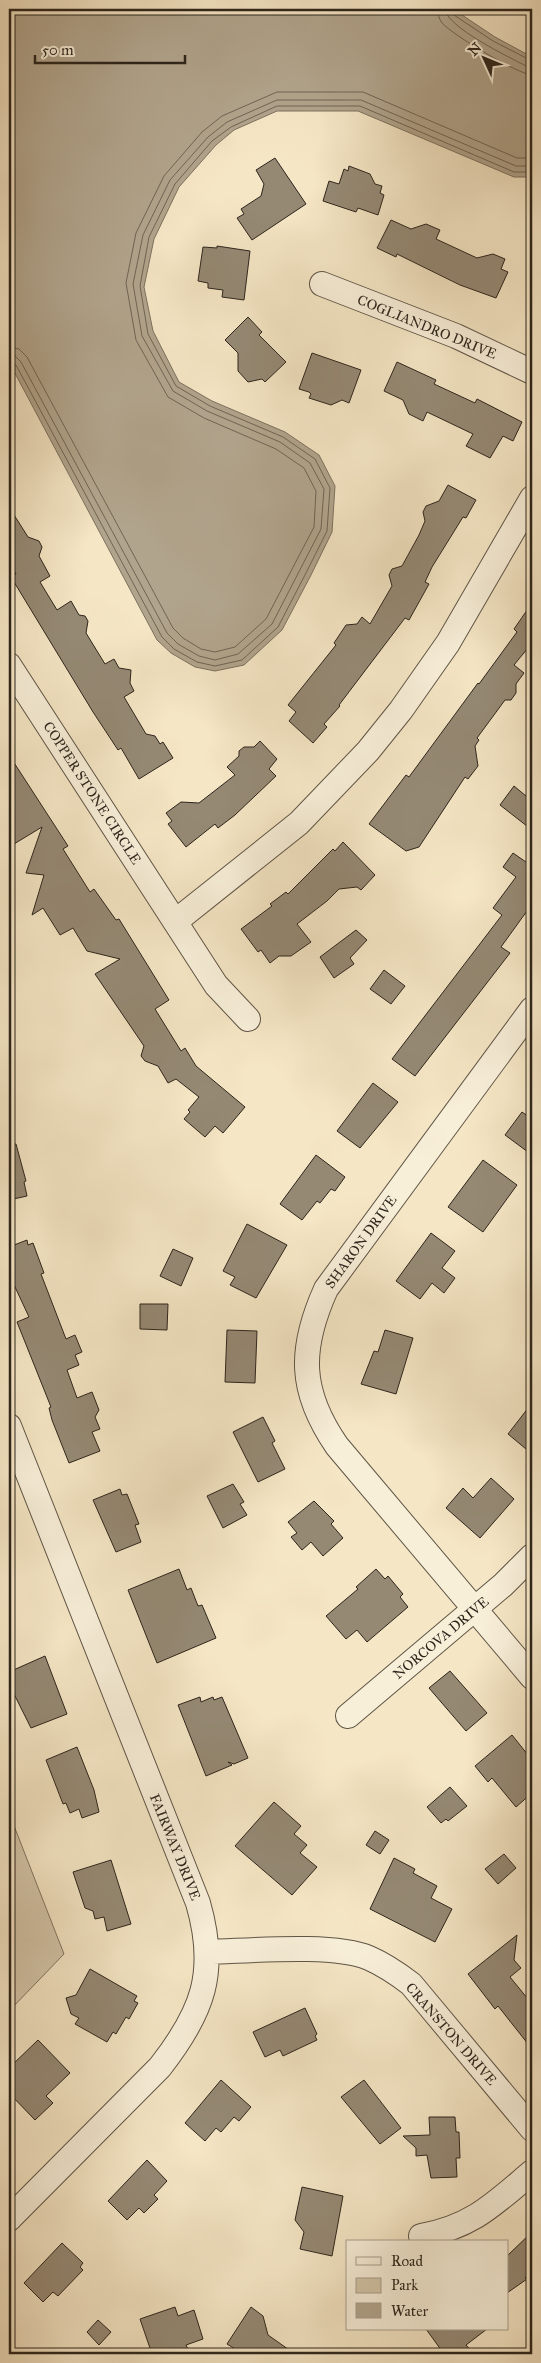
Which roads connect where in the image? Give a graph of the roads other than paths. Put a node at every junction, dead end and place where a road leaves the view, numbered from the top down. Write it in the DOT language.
graph roads {
  1 [pos="322,284"];
  2 [pos="532,372"];
  3 [pos="532,498"];
  4 [pos="9,665"];
  5 [pos="176,921"];
  6 [pos="532,1009"];
  7 [pos="248,1019"];
  8 [pos="9,1426"];
  9 [pos="532,1556"];
  10 [pos="475,1609"];
  11 [pos="532,1677"];
  12 [pos="348,1716"];
  13 [pos="208,1952"];
  14 [pos="532,2130"];
  15 [pos="532,2172"];
  16 [pos="9,2219"];
  17 [pos="421,2236"];
  1 -- 2 [label="street, COGLIANDRO DRIVE"];
  3 -- 5 [label="street"];
  4 -- 5 [label="street, COPPER STONE CIRCLE"];
  5 -- 7 [label="street, COPPER STONE CIRCLE"];
  6 -- 10 [label="street, SHARON DRIVE"];
  8 -- 13 [label="street, FAIRWAY DRIVE"];
  9 -- 10 [label="street, NORCOVA DRIVE"];
  10 -- 11 [label="street, SHARON DRIVE"];
  10 -- 12 [label="street, NORCOVA DRIVE"];
  13 -- 14 [label="street, CRANSTON DRIVE"];
  13 -- 16 [label="street, FAIRWAY DRIVE"];
  15 -- 17 [label="street"];
}
